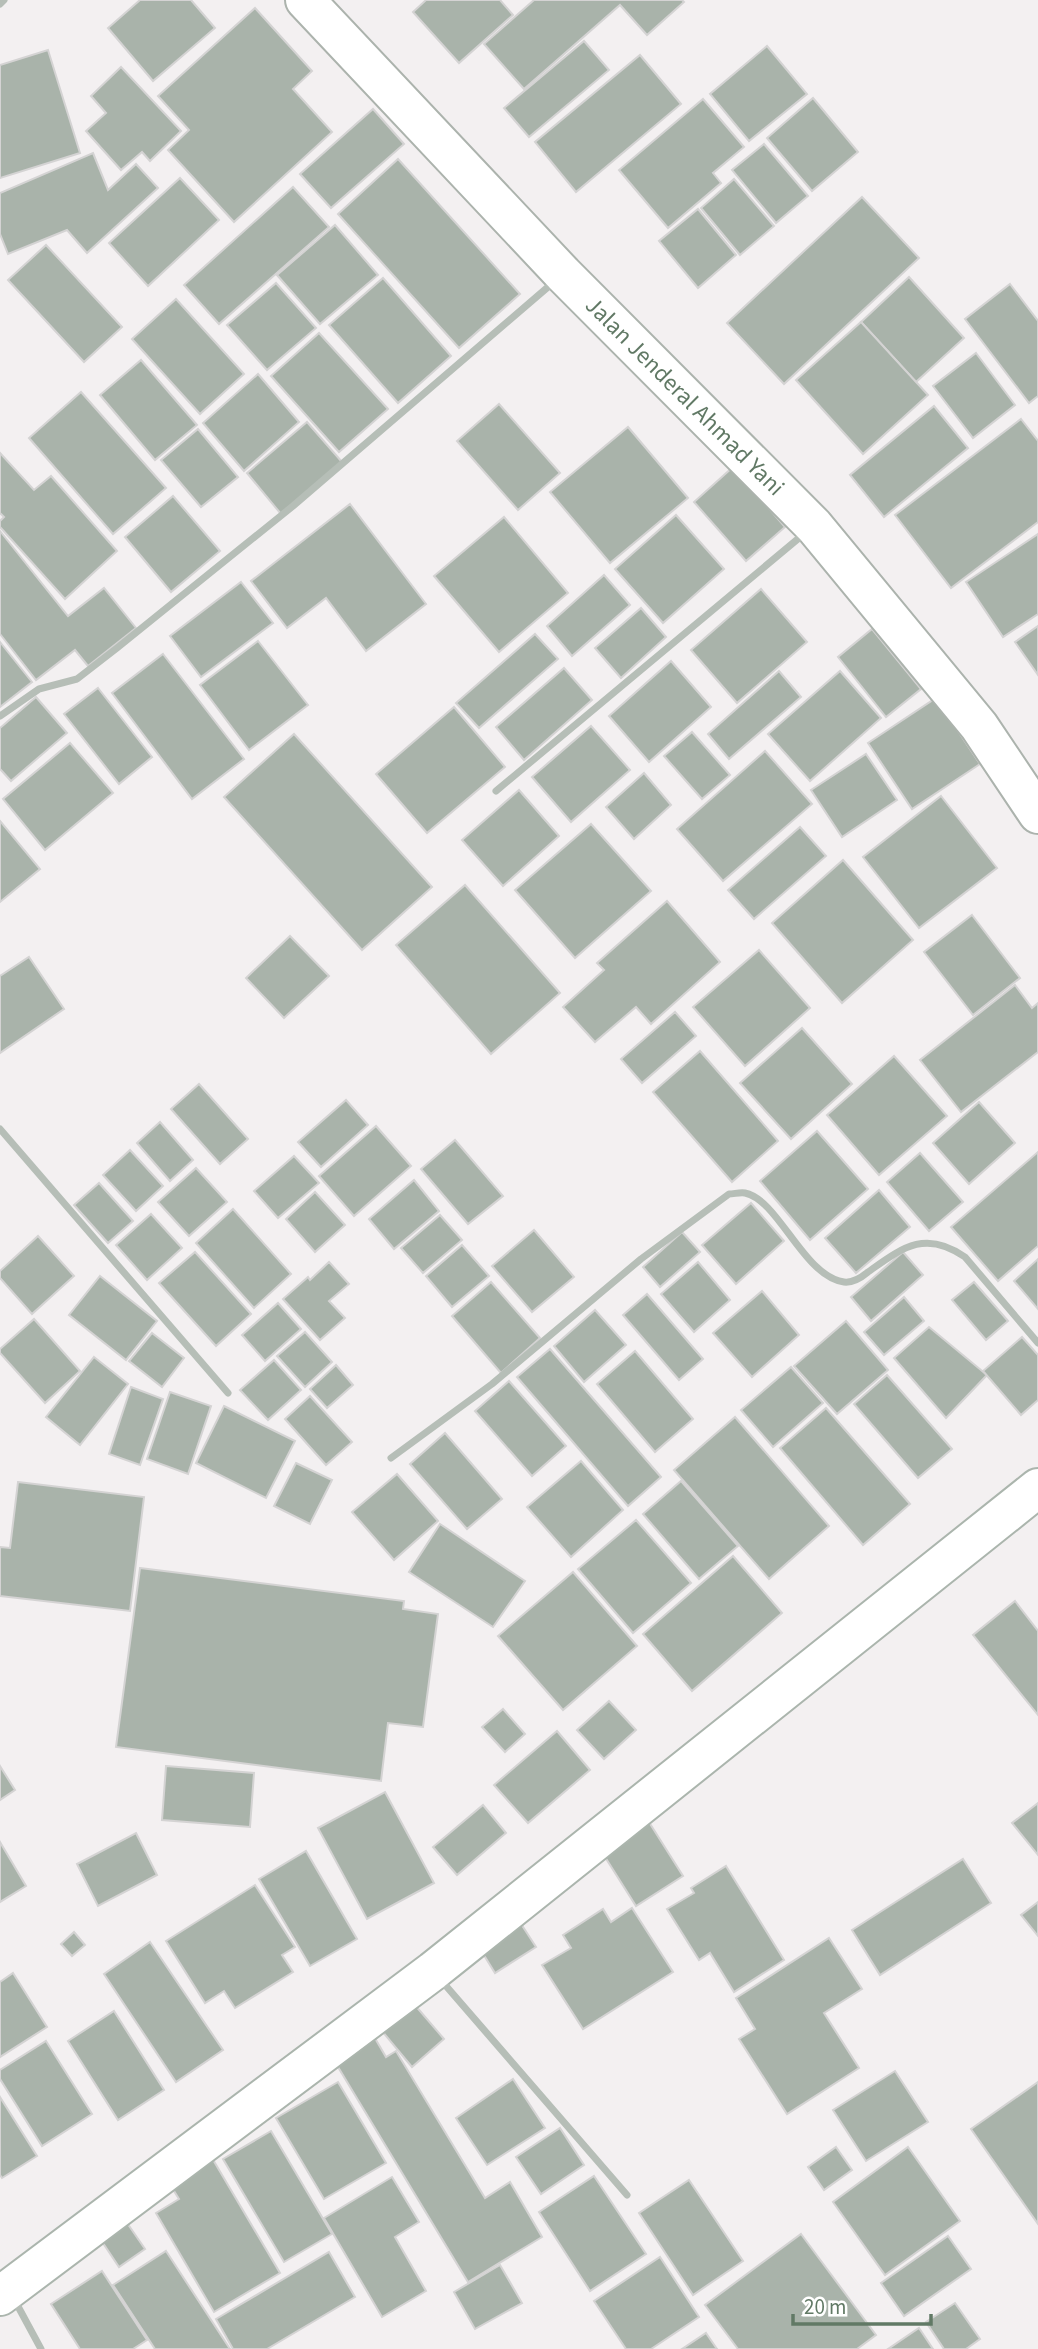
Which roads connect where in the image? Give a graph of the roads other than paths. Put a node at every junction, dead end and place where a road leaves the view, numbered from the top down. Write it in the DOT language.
graph roads {
  1 [pos="4,0"];
  2 [pos="305,0"];
  3 [pos="0,4"];
  4 [pos="563,274"];
  5 [pos="814,526"];
  6 [pos="0,716"];
  7 [pos="496,791"];
  8 [pos="1038,814"];
  9 [pos="0,1129"];
  10 [pos="1038,1343"];
  11 [pos="228,1393"];
  12 [pos="391,1458"];
  13 [pos="1038,1489"];
  14 [pos="433,1970"];
  15 [pos="627,2195"];
  16 [pos="4,2292"];
  17 [pos="41,2349"];
  1 -- 3 [label="street"];
  2 -- 4 [label="main road, Jalan Jenderal Ahmad Yani"];
  4 -- 5 [label="main road, Jalan Jenderal Ahmad Yani"];
  4 -- 6 [label="street"];
  5 -- 7 [label="street"];
  5 -- 8 [label="main road, Jalan Jenderal Ahmad Yani"];
  9 -- 11 [label="street"];
  10 -- 12 [label="street"];
  13 -- 14 [label="main road"];
  14 -- 15 [label="street"];
  14 -- 16 [label="main road"];
  16 -- 17 [label="street"];
}
